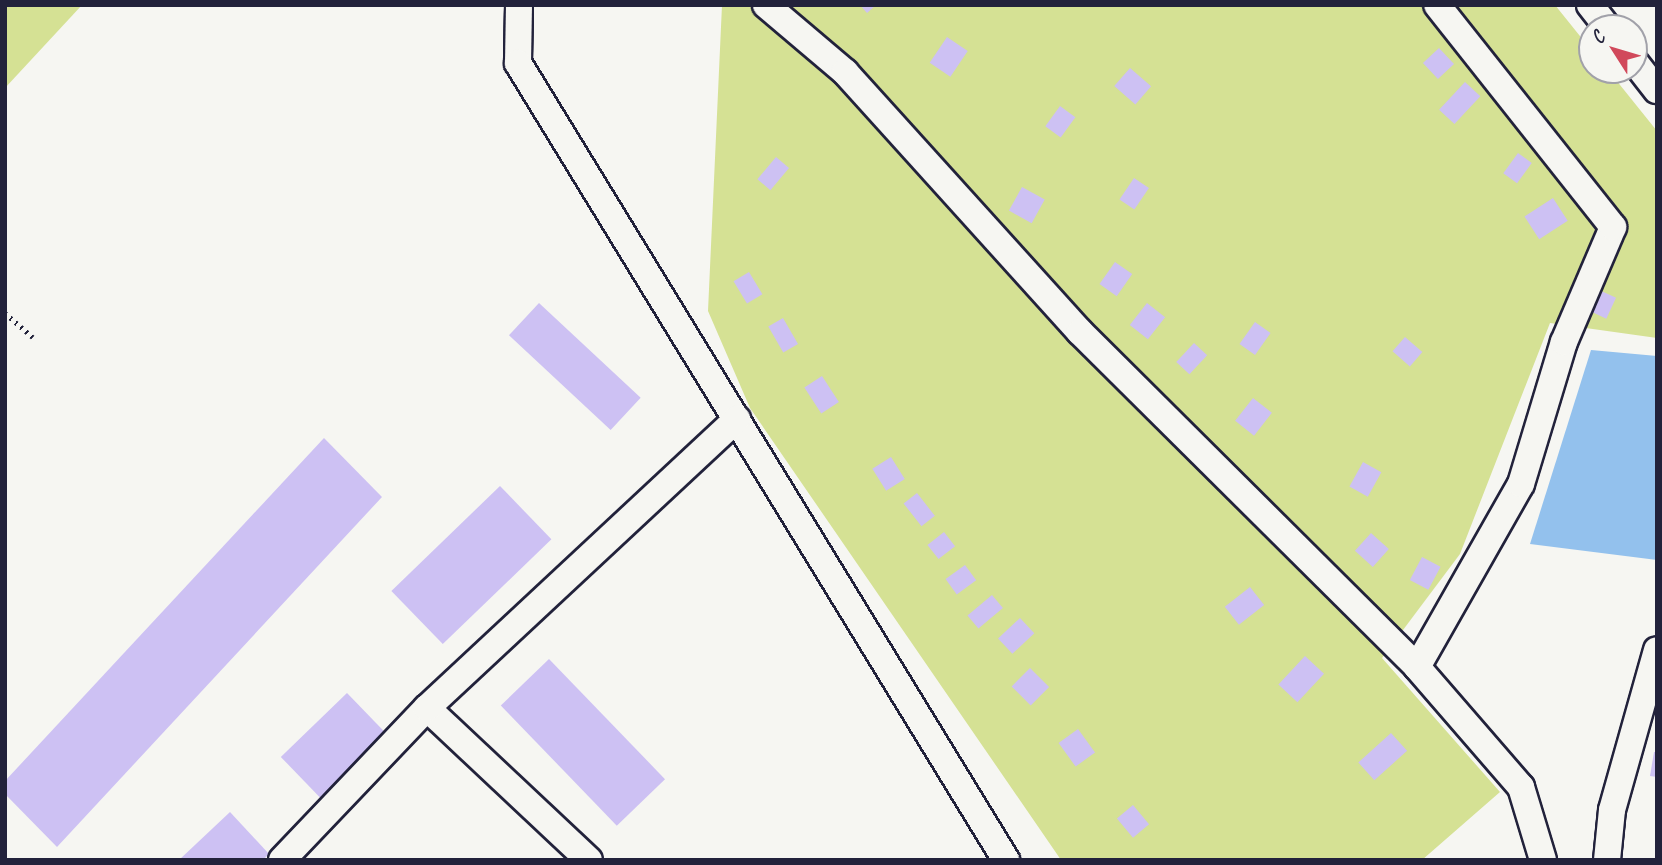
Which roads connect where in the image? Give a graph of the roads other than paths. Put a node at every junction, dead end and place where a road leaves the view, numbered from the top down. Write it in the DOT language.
graph roads {
  1 [pos="519,5"];
  2 [pos="765,5"];
  3 [pos="1437,5"];
  4 [pos="737,419"];
  5 [pos="1657,650"];
  6 [pos="1417,667"];
  7 [pos="427,708"];
  8 [pos="282,860"];
  9 [pos="589,860"];
  10 [pos="1006,860"];
  11 [pos="1543,860"];
  12 [pos="1607,860"];
  1 -- 4 [label="lane"];
  2 -- 6 [label="lane"];
  3 -- 6 [label="lane"];
  4 -- 7 [label="lane"];
  4 -- 10 [label="lane"];
  5 -- 12 [label="lane"];
  6 -- 11 [label="lane"];
  7 -- 8 [label="lane"];
  7 -- 9 [label="lane"];
}
